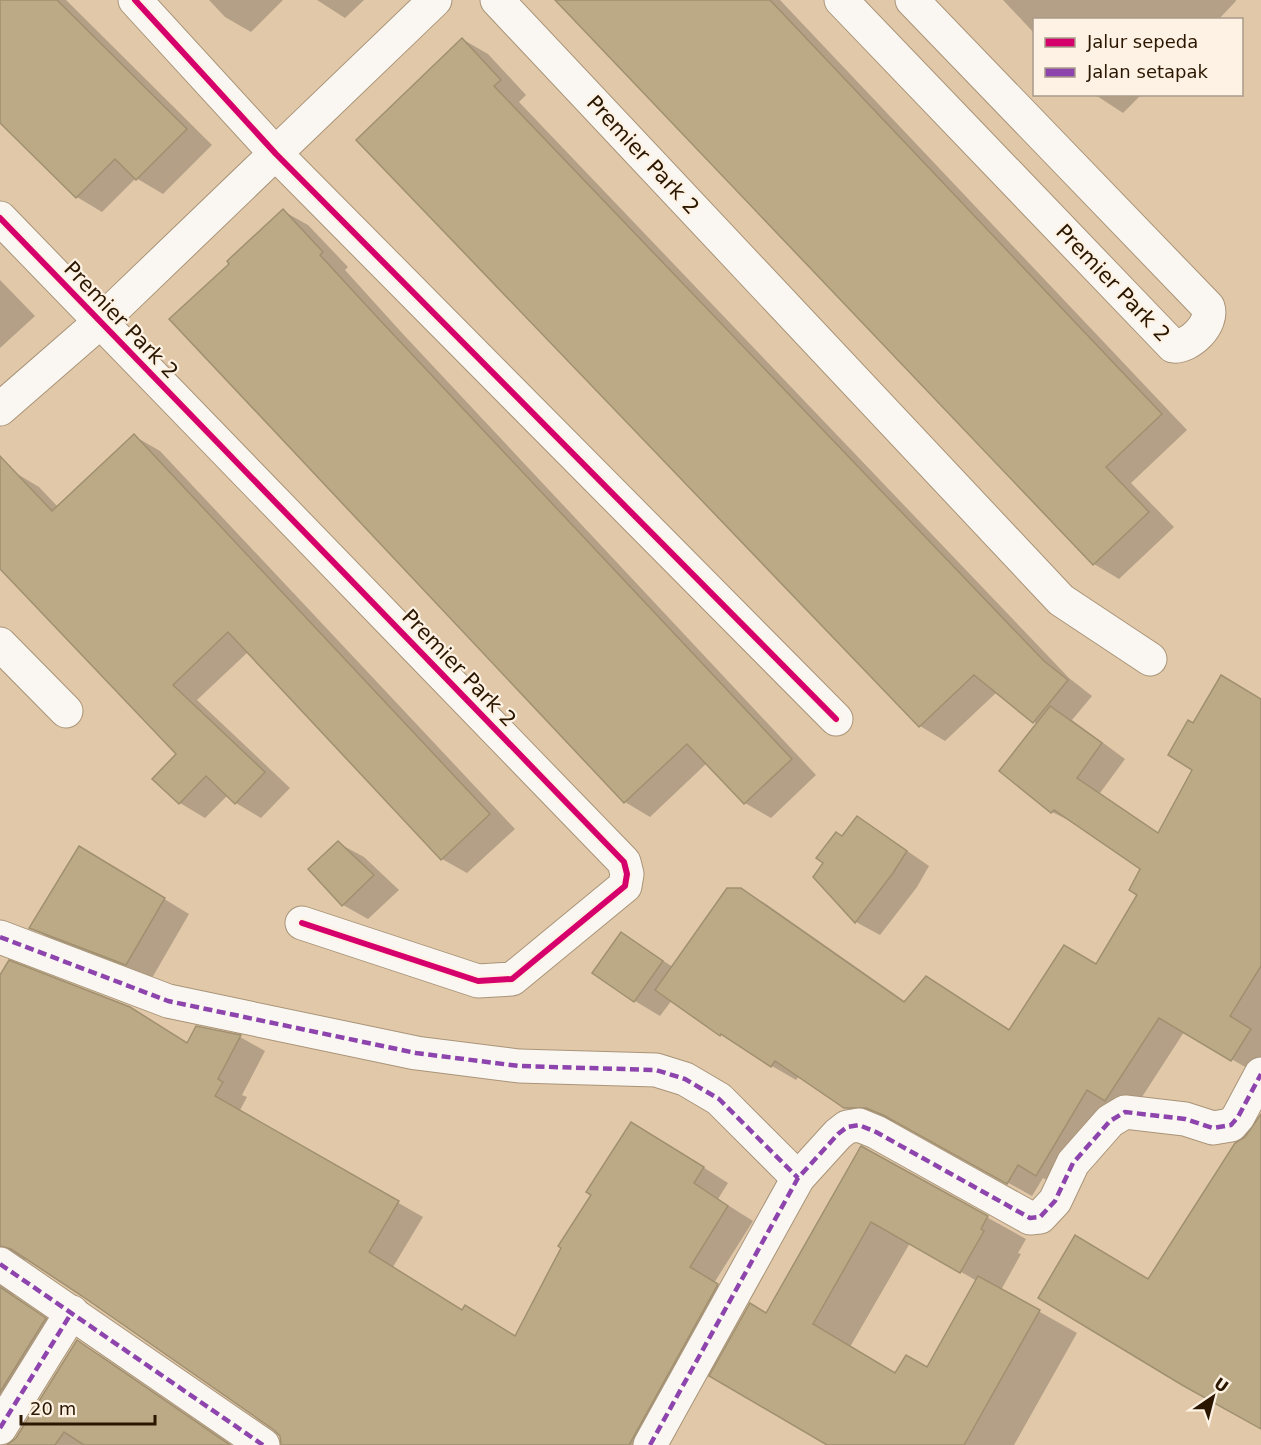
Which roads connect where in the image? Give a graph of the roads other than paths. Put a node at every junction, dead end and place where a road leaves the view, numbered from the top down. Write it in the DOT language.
graph roads {
  1 [pos="135,0"];
  2 [pos="435,0"];
  3 [pos="497,0"];
  4 [pos="842,0"];
  5 [pos="912,0"];
  6 [pos="276,154"];
  7 [pos="0,218"];
  8 [pos="100,322"];
  9 [pos="0,409"];
  10 [pos="0,644"];
  11 [pos="1150,659"];
  12 [pos="66,711"];
  13 [pos="836,719"];
  14 [pos="302,923"];
  15 [pos="0,937"];
  16 [pos="1261,1074"];
  17 [pos="798,1178"];
  18 [pos="0,1264"];
  19 [pos="72,1312"];
  20 [pos="0,1428"];
  21 [pos="263,1445"];
  22 [pos="650,1445"];
  1 -- 6 [label="street"];
  2 -- 6 [label="street, Premier Park 2"];
  3 -- 11 [label="street, Premier Park 2"];
  4 -- 5 [label="street, Premier Park 2"];
  6 -- 8 [label="street, Premier Park 2"];
  6 -- 13 [label="street"];
  7 -- 8 [label="street, Premier Park 2"];
  8 -- 9 [label="street, Premier Park 2"];
  8 -- 14 [label="street, Premier Park 2"];
  10 -- 12 [label="street"];
  15 -- 17 [label="street"];
  16 -- 17 [label="street"];
  17 -- 22 [label="street"];
  18 -- 19 [label="street"];
  19 -- 20 [label="street"];
  19 -- 21 [label="street"];
}
